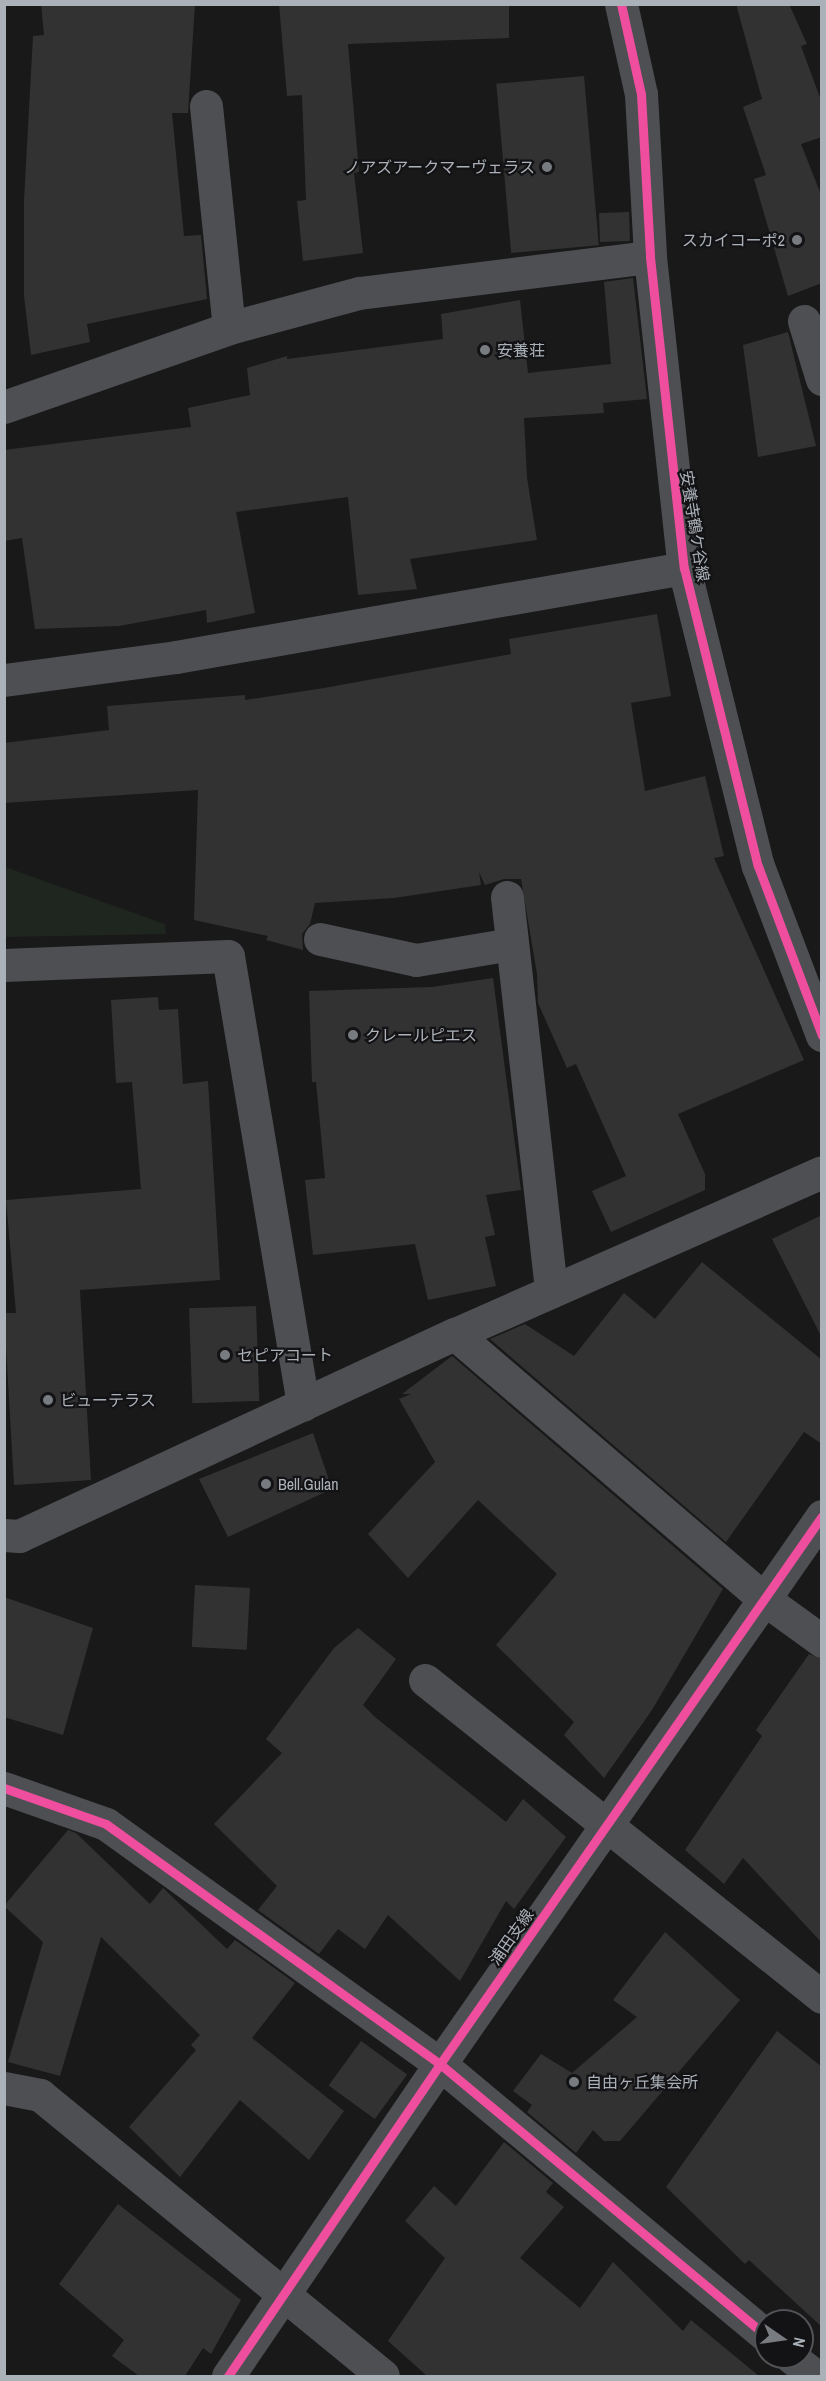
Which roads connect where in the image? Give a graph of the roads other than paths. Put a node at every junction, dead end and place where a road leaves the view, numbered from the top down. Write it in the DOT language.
graph roads {
  1 [pos="621,4"];
  2 [pos="206,106"];
  3 [pos="650,257"];
  4 [pos="804,321"];
  5 [pos="229,328"];
  6 [pos="822,379"];
  7 [pos="4,407"];
  8 [pos="684,568"];
  9 [pos="4,680"];
  10 [pos="507,897"];
  11 [pos="320,939"];
  12 [pos="512,944"];
  13 [pos="4,965"];
  14 [pos="822,1035"];
  15 [pos="822,1172"];
  16 [pos="551,1292"];
  17 [pos="455,1334"];
  18 [pos="303,1405"];
  19 [pos="822,1515"];
  20 [pos="4,1535"];
  21 [pos="764,1599"];
  22 [pos="822,1641"];
  23 [pos="425,1680"];
  24 [pos="4,1788"];
  25 [pos="609,1824"];
  26 [pos="822,1997"];
  27 [pos="440,2064"];
  28 [pos="4,2088"];
  29 [pos="283,2292"];
  30 [pos="754,2326"];
  31 [pos="228,2376"];
  32 [pos="383,2376"];
  1 -- 3 [label="street, 安養寺鶴ケ谷線"];
  2 -- 5 [label="street"];
  3 -- 5 [label="street"];
  3 -- 8 [label="street, 安養寺鶴ケ谷線"];
  4 -- 6 [label="street"];
  5 -- 7 [label="street"];
  8 -- 9 [label="street"];
  8 -- 14 [label="street, 安養寺鶴ケ谷線"];
  10 -- 12 [label="street"];
  11 -- 12 [label="street"];
  12 -- 16 [label="street"];
  13 -- 18 [label="street"];
  15 -- 16 [label="street"];
  16 -- 17 [label="street"];
  17 -- 18 [label="street"];
  17 -- 21 [label="street"];
  18 -- 20 [label="street"];
  19 -- 21 [label="street, 浦田支線"];
  21 -- 22 [label="street"];
  21 -- 25 [label="street, 浦田支線"];
  23 -- 25 [label="street"];
  24 -- 27 [label="street"];
  25 -- 26 [label="street"];
  25 -- 27 [label="street, 浦田支線"];
  27 -- 29 [label="street, 浦田支線"];
  27 -- 30 [label="street"];
  28 -- 29 [label="street"];
  29 -- 31 [label="street, 浦田支線"];
  29 -- 32 [label="street"];
}
